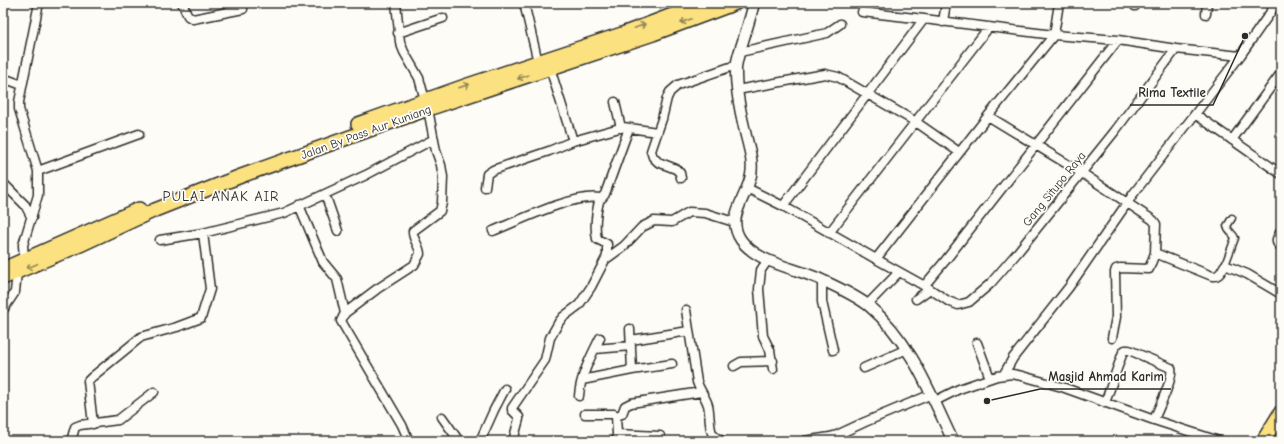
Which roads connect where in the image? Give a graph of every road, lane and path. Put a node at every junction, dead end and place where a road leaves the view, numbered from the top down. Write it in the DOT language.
graph roads {
  1 [pos="39,3"];
  2 [pos="182,3"];
  3 [pos="396,3"];
  4 [pos="524,3"];
  5 [pos="704,3"];
  6 [pos="736,3"];
  7 [pos="754,3"];
  8 [pos="946,3"];
  9 [pos="1059,3"];
  10 [pos="1208,3"];
  11 [pos="1277,3"];
  12 [pos="243,9"];
  13 [pos="862,12"];
  14 [pos="1206,14"];
  15 [pos="443,18"];
  16 [pos="924,19"];
  17 [pos="943,22"];
  18 [pos="840,24"];
  19 [pos="989,28"];
  20 [pos="398,33"];
  21 [pos="1054,35"];
  22 [pos="623,38"];
  23 [pos="1118,40"];
  24 [pos="1176,49"];
  25 [pos="740,52"];
  26 [pos="1240,56"];
  27 [pos="538,62"];
  28 [pos="736,65"];
  29 [pos="550,68"];
  30 [pos="1281,73"];
  31 [pos="3,78"];
  32 [pos="22,85"];
  33 [pos="737,90"];
  34 [pos="867,94"];
  35 [pos="616,102"];
  36 [pos="432,103"];
  37 [pos="1195,114"];
  38 [pos="988,116"];
  39 [pos="916,122"];
  40 [pos="625,128"];
  41 [pos="657,132"];
  42 [pos="139,134"];
  43 [pos="434,139"];
  44 [pos="1232,140"];
  45 [pos="573,141"];
  46 [pos="1036,145"];
  47 [pos="959,152"];
  48 [pos="38,171"];
  49 [pos="1082,173"];
  50 [pos="1281,174"];
  51 [pos="681,178"];
  52 [pos="5,186"];
  53 [pos="485,187"];
  54 [pos="747,188"];
  55 [pos="325,194"];
  56 [pos="600,198"];
  57 [pos="1128,203"];
  58 [pos="299,205"];
  59 [pos="782,206"];
  60 [pos="32,218"];
  61 [pos="1232,218"];
  62 [pos="734,222"];
  63 [pos="111,226"];
  64 [pos="338,231"];
  65 [pos="493,231"];
  66 [pos="1281,232"];
  67 [pos="203,233"];
  68 [pos="829,233"];
  69 [pos="160,240"];
  70 [pos="1281,247"];
  71 [pos="1155,253"];
  72 [pos="24,259"];
  73 [pos="606,259"];
  74 [pos="876,259"];
  75 [pos="768,260"];
  76 [pos="1225,265"];
  77 [pos="3,269"];
  78 [pos="899,272"];
  79 [pos="17,273"];
  80 [pos="3,278"];
  81 [pos="822,280"];
  82 [pos="927,288"];
  83 [pos="1281,294"];
  84 [pos="916,299"];
  85 [pos="867,305"];
  86 [pos="3,310"];
  87 [pos="686,310"];
  88 [pos="345,313"];
  89 [pos="630,329"];
  90 [pos="689,331"];
  91 [pos="600,338"];
  92 [pos="1112,338"];
  93 [pos="631,343"];
  94 [pos="977,343"];
  95 [pos="595,349"];
  96 [pos="907,349"];
  97 [pos="833,350"];
  98 [pos="672,364"];
  99 [pos="734,366"];
  100 [pos="864,368"];
  101 [pos="632,370"];
  102 [pos="1004,374"];
  103 [pos="990,378"];
  104 [pos="582,380"];
  105 [pos="505,389"];
  106 [pos="154,392"];
  107 [pos="701,392"];
  108 [pos="579,396"];
  109 [pos="934,398"];
  110 [pos="1105,403"];
  111 [pos="1281,412"];
  112 [pos="585,414"];
  113 [pos="616,416"];
  114 [pos="442,417"];
  115 [pos="1154,420"];
  116 [pos="93,424"];
  117 [pos="660,436"];
  118 [pos="616,438"];
  119 [pos="822,440"];
  120 [pos="71,441"];
  121 [pos="409,441"];
  122 [pos="459,441"];
  123 [pos="480,441"];
  124 [pos="513,441"];
  125 [pos="722,441"];
  126 [pos="804,441"];
  127 [pos="953,441"];
  128 [pos="1219,441"];
  129 [pos="1263,441"];
  1 -- 32 [label="street"];
  2 -- 12 [label="street"];
  3 -- 20 [label="street"];
  4 -- 27 [label="street"];
  22 -- 5 [label="highway, Jalan By Pass Aur Kuniang, one-way"];
  6 -- 22 [label="highway, Jalan By Pass Aur Kuniang, one-way"];
  7 -- 25 [label="street"];
  8 -- 17 [label="street"];
  9 -- 21 [label="street"];
  10 -- 14 [label="street"];
  11 -- 26 [label="street"];
  13 -- 16 [label="street"];
  15 -- 20 [label="street"];
  16 -- 17 [label="street"];
  16 -- 34 [label="street"];
  17 -- 19 [label="street"];
  18 -- 25 [label="street"];
  19 -- 21 [label="street"];
  19 -- 39 [label="street"];
  20 -- 36 [label="street"];
  21 -- 23 [label="street"];
  21 -- 38 [label="street"];
  22 -- 27 [label="highway, Jalan By Pass Aur Kuniang"];
  22 -- 29 [label="highway, Jalan By Pass Aur Kuniang"];
  23 -- 24 [label="street"];
  23 -- 46 [label="street"];
  24 -- 26 [label="street"];
  24 -- 49 [label="street, Gang Situpo Raya"];
  25 -- 28 [label="street"];
  26 -- 37 [label="street"];
  36 -- 27 [label="highway, Jalan By Pass Aur Kuniang, one-way"];
  28 -- 33 [label="street"];
  28 -- 41 [label="street"];
  29 -- 36 [label="highway, Jalan By Pass Aur Kuniang, one-way"];
  29 -- 45 [label="street"];
  30 -- 44 [label="street"];
  31 -- 32 [label="street"];
  32 -- 48 [label="street"];
  33 -- 34 [label="street"];
  33 -- 54 [label="street"];
  34 -- 39 [label="street"];
  34 -- 59 [label="street"];
  35 -- 40 [label="street"];
  36 -- 43 [label="street"];
  36 -- 63 [label="highway, Jalan By Pass Aur Kuniang"];
  37 -- 44 [label="street"];
  37 -- 57 [label="street"];
  38 -- 46 [label="street"];
  38 -- 47 [label="street"];
  39 -- 47 [label="street"];
  39 -- 68 [label="street"];
  40 -- 41 [label="street"];
  40 -- 45 [label="street"];
  40 -- 56 [label="street"];
  41 -- 51 [label="street"];
  42 -- 48 [label="street"];
  43 -- 55 [label="street"];
  43 -- 88 [label="street"];
  44 -- 50 [label="street"];
  45 -- 53 [label="street"];
  46 -- 49 [label="street"];
  46 -- 82 [label="street"];
  47 -- 74 [label="street"];
  48 -- 60 [label="street"];
  49 -- 57 [label="street"];
  49 -- 82 [label="street, Gang Situpo Raya"];
  52 -- 60 [label="street"];
  54 -- 59 [label="street, Gang Situpo Raya"];
  54 -- 62 [label="street"];
  55 -- 58 [label="street"];
  55 -- 64 [label="street"];
  56 -- 65 [label="street"];
  56 -- 73 [label="street"];
  57 -- 71 [label="street"];
  57 -- 102 [label="street"];
  58 -- 67 [label="street"];
  58 -- 88 [label="street"];
  59 -- 68 [label="street, Gang Situpo Raya"];
  60 -- 72 [label="street"];
  61 -- 76 [label="street"];
  62 -- 73 [label="street"];
  62 -- 75 [label="street"];
  63 -- 72 [label="highway, Jalan By Pass Aur Kuniang"];
  63 -- 79 [label="highway, Jalan By Pass Aur Kuniang, one-way"];
  66 -- 70 [label="street"];
  67 -- 69 [label="street"];
  67 -- 116 [label="street"];
  68 -- 74 [label="street, Gang Situpo Raya"];
  71 -- 76 [label="street"];
  71 -- 92 [label="street"];
  72 -- 77 [label="highway, Jalan By Pass Aur Kuniang"];
  73 -- 124 [label="street"];
  74 -- 78 [label="street, Gang Situpo Raya"];
  75 -- 81 [label="street"];
  75 -- 99 [label="street"];
  76 -- 83 [label="street"];
  78 -- 82 [label="street, Gang Situpo Raya"];
  78 -- 85 [label="street"];
  79 -- 80 [label="highway, Jalan By Pass Aur Kuniang"];
  79 -- 86 [label="street"];
  81 -- 85 [label="street"];
  81 -- 97 [label="street"];
  82 -- 84 [label="street"];
  85 -- 96 [label="street"];
  87 -- 90 [label="street"];
  88 -- 121 [label="street"];
  89 -- 93 [label="street"];
  90 -- 93 [label="street"];
  90 -- 107 [label="street"];
  91 -- 95 [label="street"];
  93 -- 95 [label="street"];
  93 -- 101 [label="street"];
  94 -- 103 [label="street"];
  95 -- 104 [label="street"];
  96 -- 100 [label="street"];
  96 -- 109 [label="street"];
  98 -- 101 [label="street"];
  101 -- 104 [label="street"];
  102 -- 103 [label="street"];
  102 -- 110 [label="street"];
  103 -- 109 [label="street"];
  104 -- 108 [label="street"];
  105 -- 123 [label="street"];
  106 -- 116 [label="street"];
  107 -- 113 [label="street"];
  107 -- 125 [label="street"];
  109 -- 119 [label="street"];
  109 -- 127 [label="street"];
  110 -- 115 [label="street"];
  110 -- 115 [label="street"];
  111 -- 129 [label="highway"];
  112 -- 113 [label="street"];
  113 -- 118 [label="street"];
  114 -- 122 [label="street"];
  115 -- 128 [label="street"];
  116 -- 120 [label="street"];
  117 -- 118 [label="street"];
  119 -- 126 [label="street"];
}
